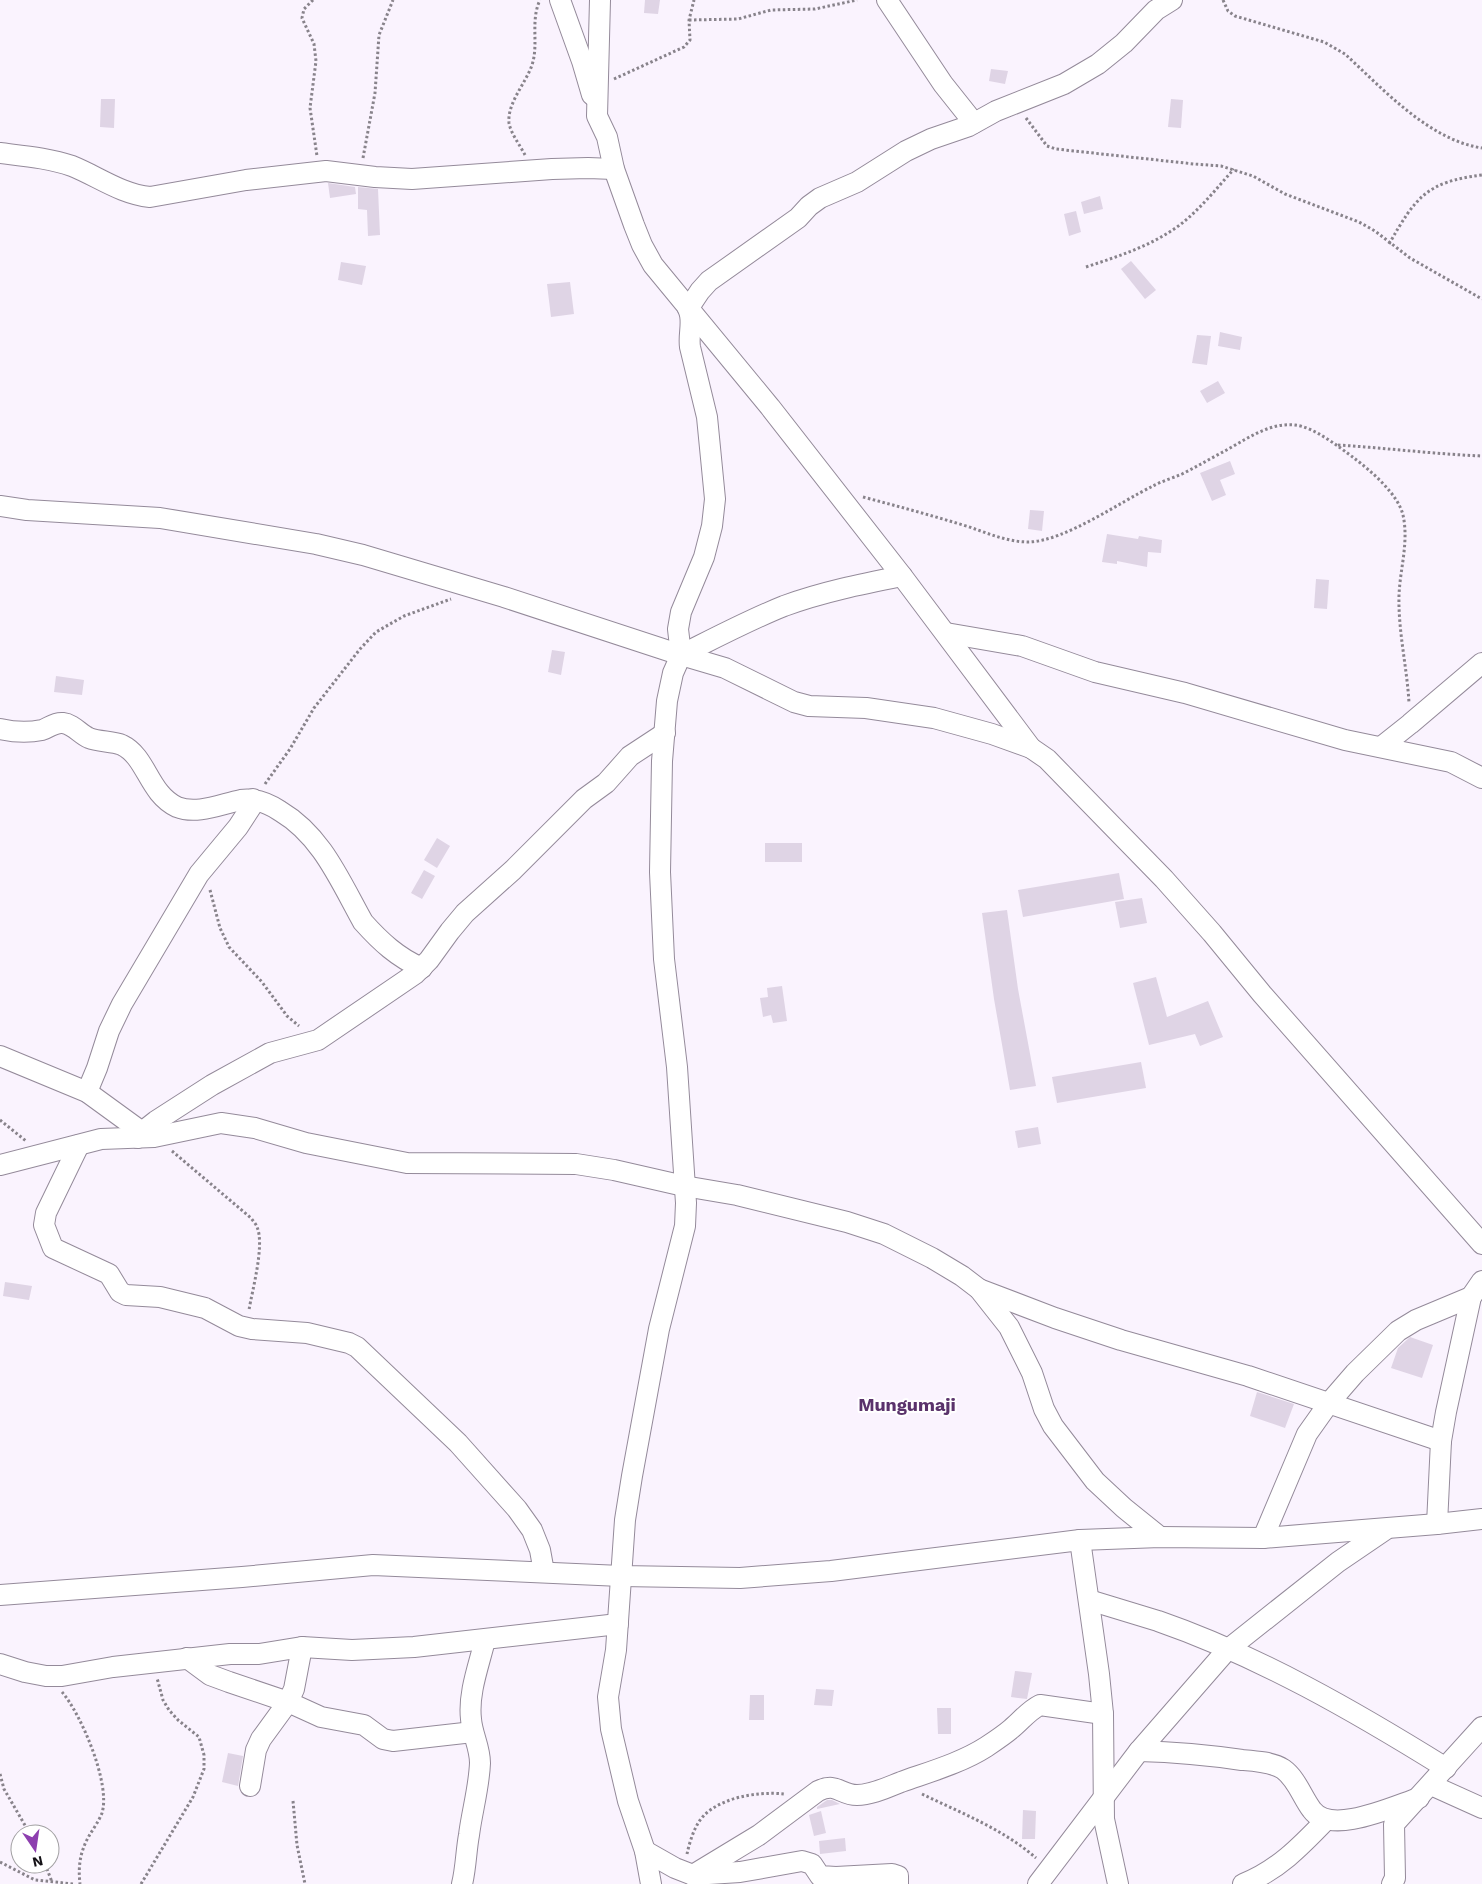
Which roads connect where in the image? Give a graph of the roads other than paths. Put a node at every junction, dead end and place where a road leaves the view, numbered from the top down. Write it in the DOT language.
graph roads {
  1 [pos="560,0"];
  2 [pos="600,0"];
  3 [pos="887,0"];
  4 [pos="1172,0"];
  5 [pos="597,116"];
  6 [pos="974,123"];
  7 [pos="0,153"];
  8 [pos="614,170"];
  9 [pos="688,309"];
  10 [pos="0,506"];
  11 [pos="902,576"];
  12 [pos="946,633"];
  13 [pos="681,655"];
  14 [pos="1482,663"];
  15 [pos="0,729"];
  16 [pos="665,733"];
  17 [pos="1381,746"];
  18 [pos="1031,748"];
  19 [pos="1482,778"];
  20 [pos="253,799"];
  21 [pos="422,968"];
  22 [pos="0,1056"];
  23 [pos="86,1092"];
  24 [pos="145,1135"];
  25 [pos="79,1145"];
  26 [pos="0,1165"];
  27 [pos="684,1186"];
  28 [pos="1482,1244"];
  29 [pos="1482,1281"];
  30 [pos="979,1289"];
  31 [pos="1471,1297"];
  32 [pos="1329,1403"];
  33 [pos="1441,1442"];
  34 [pos="1482,1519"];
  35 [pos="1437,1524"];
  36 [pos="1387,1529"];
  37 [pos="1160,1537"];
  38 [pos="1264,1538"];
  39 [pos="1080,1540"];
  40 [pos="544,1572"];
  41 [pos="621,1576"];
  42 [pos="0,1594"];
  43 [pos="1089,1600"];
  44 [pos="618,1624"];
  45 [pos="485,1640"];
  46 [pos="302,1647"];
  47 [pos="1227,1650"];
  48 [pos="187,1658"];
  49 [pos="0,1664"];
  50 [pos="288,1702"];
  51 [pos="1103,1714"];
  52 [pos="1482,1727"];
  53 [pos="473,1732"];
  54 [pos="1139,1751"];
  55 [pos="1446,1768"];
  56 [pos="250,1786"];
  57 [pos="1425,1791"];
  58 [pos="1104,1797"];
  59 [pos="1482,1808"];
  60 [pos="1326,1820"];
  61 [pos="645,1852"];
  62 [pos="688,1873"];
  63 [pos="1043,1877"];
  64 [pos="462,1884"];
  65 [pos="651,1884"];
  66 [pos="898,1884"];
  67 [pos="1118,1884"];
  68 [pos="1243,1884"];
  69 [pos="1392,1884"];
  1 -- 5 [label="street"];
  2 -- 5 [label="street"];
  3 -- 6 [label="street"];
  4 -- 6 [label="street"];
  5 -- 8 [label="street"];
  6 -- 9 [label="street"];
  7 -- 8 [label="street"];
  8 -- 9 [label="street"];
  9 -- 11 [label="street"];
  9 -- 13 [label="street"];
  10 -- 13 [label="street"];
  11 -- 12 [label="street"];
  11 -- 13 [label="street"];
  12 -- 17 [label="street"];
  12 -- 18 [label="street"];
  13 -- 16 [label="street"];
  13 -- 18 [label="street"];
  14 -- 17 [label="street"];
  15 -- 20 [label="street"];
  16 -- 21 [label="street"];
  16 -- 27 [label="street"];
  17 -- 19 [label="street"];
  18 -- 28 [label="street"];
  20 -- 21 [label="street"];
  20 -- 23 [label="street"];
  21 -- 24 [label="street"];
  22 -- 23 [label="street"];
  23 -- 24 [label="street"];
  24 -- 25 [label="street"];
  24 -- 27 [label="street"];
  25 -- 26 [label="street"];
  25 -- 40 [label="street"];
  27 -- 30 [label="street"];
  27 -- 41 [label="street"];
  29 -- 31 [label="street"];
  30 -- 32 [label="street"];
  30 -- 37 [label="street"];
  31 -- 32 [label="street"];
  31 -- 33 [label="street"];
  32 -- 33 [label="street"];
  32 -- 38 [label="street"];
  33 -- 35 [label="street"];
  34 -- 35 [label="street"];
  35 -- 36 [label="street"];
  36 -- 38 [label="street"];
  36 -- 47 [label="street"];
  37 -- 38 [label="street"];
  37 -- 39 [label="street"];
  39 -- 41 [label="street"];
  39 -- 43 [label="street"];
  40 -- 41 [label="street"];
  40 -- 42 [label="street"];
  41 -- 44 [label="street"];
  43 -- 47 [label="street"];
  43 -- 51 [label="street"];
  44 -- 45 [label="street"];
  44 -- 61 [label="street"];
  45 -- 46 [label="street"];
  45 -- 53 [label="street"];
  46 -- 48 [label="street"];
  46 -- 50 [label="street"];
  47 -- 54 [label="street"];
  47 -- 55 [label="street"];
  48 -- 49 [label="street"];
  48 -- 50 [label="street"];
  50 -- 53 [label="street"];
  50 -- 56 [label="street"];
  51 -- 58 [label="street"];
  51 -- 62 [label="street"];
  52 -- 55 [label="street"];
  53 -- 64 [label="street"];
  54 -- 58 [label="street"];
  54 -- 60 [label="street"];
  55 -- 57 [label="street"];
  57 -- 59 [label="street"];
  57 -- 60 [label="street"];
  57 -- 69 [label="street"];
  58 -- 63 [label="street"];
  58 -- 67 [label="street"];
  60 -- 68 [label="street"];
  61 -- 62 [label="street"];
  61 -- 65 [label="street"];
  62 -- 66 [label="street"];
}
